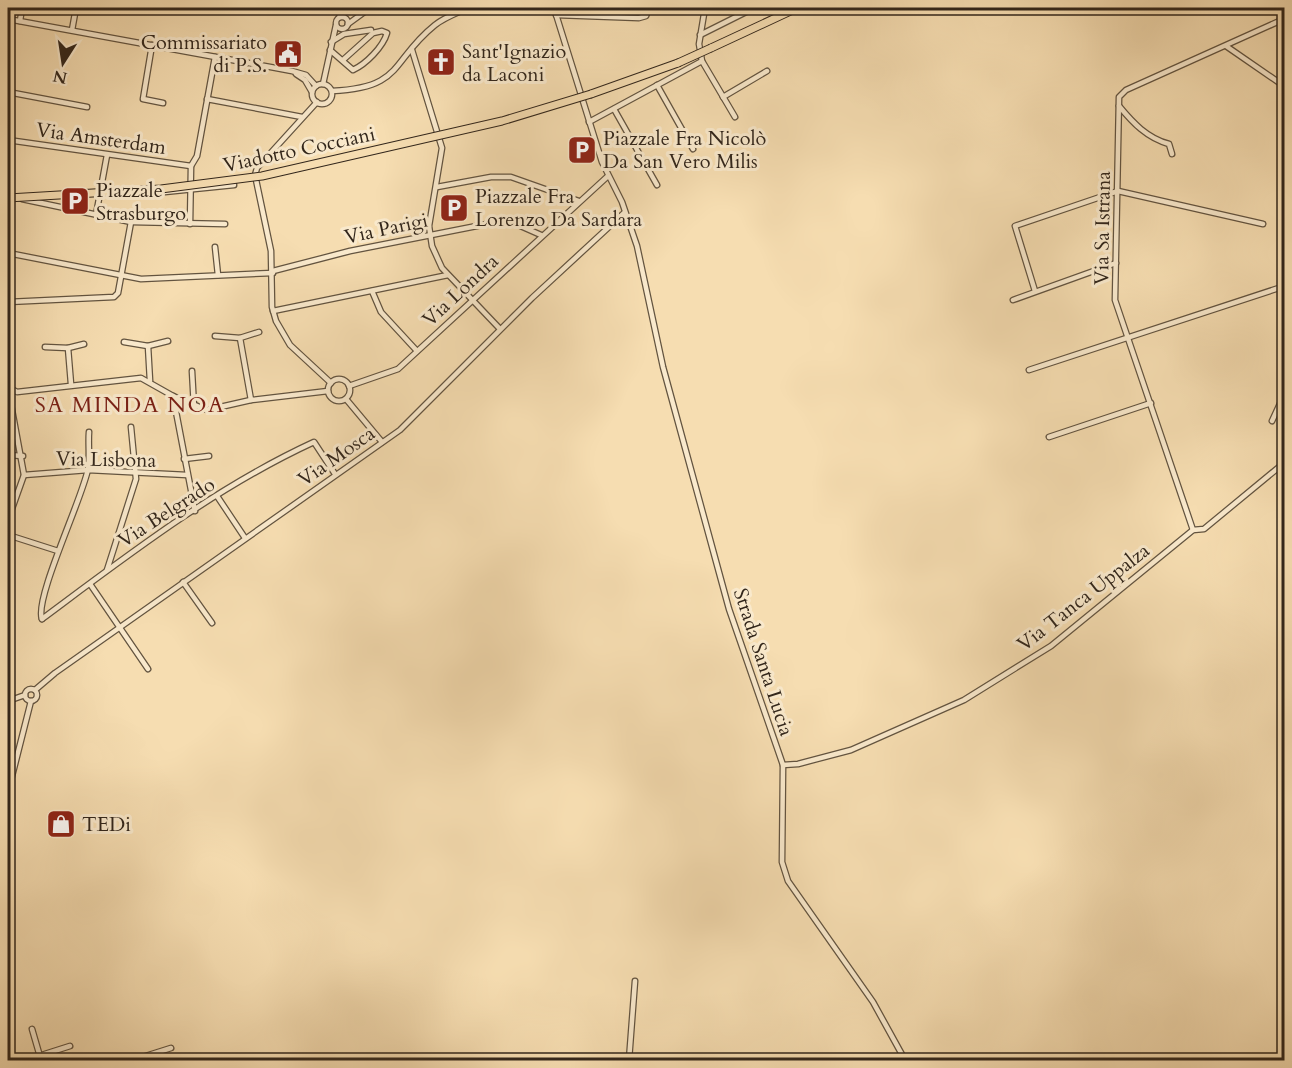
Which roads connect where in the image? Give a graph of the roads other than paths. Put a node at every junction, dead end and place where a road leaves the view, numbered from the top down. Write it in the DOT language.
graph roads {
  1 [pos="22,8"];
  2 [pos="76,8"];
  3 [pos="339,8"];
  4 [pos="370,8"];
  5 [pos="468,8"];
  6 [pos="554,8"];
  7 [pos="649,8"];
  8 [pos="705,8"];
  9 [pos="754,8"];
  10 [pos="797,8"];
  11 [pos="556,15"];
  12 [pos="340,17"];
  13 [pos="8,19"];
  14 [pos="1284,19"];
  15 [pos="20,21"];
  16 [pos="348,24"];
  17 [pos="336,25"];
  18 [pos="72,30"];
  19 [pos="371,30"];
  20 [pos="344,32"];
  21 [pos="700,35"];
  22 [pos="331,42"];
  23 [pos="152,45"];
  24 [pos="1226,46"];
  25 [pos="330,50"];
  26 [pos="412,50"];
  27 [pos="215,57"];
  28 [pos="343,60"];
  29 [pos="702,61"];
  30 [pos="292,71"];
  31 [pos="767,71"];
  32 [pos="323,84"];
  33 [pos="657,85"];
  34 [pos="316,86"];
  35 [pos="1284,86"];
  36 [pos="8,92"];
  37 [pos="332,92"];
  38 [pos="312,93"];
  39 [pos="723,97"];
  40 [pos="207,99"];
  41 [pos="317,102"];
  42 [pos="163,103"];
  43 [pos="1119,106"];
  44 [pos="87,107"];
  45 [pos="614,109"];
  46 [pos="586,114"];
  47 [pos="302,117"];
  48 [pos="735,117"];
  49 [pos="598,118"];
  50 [pos="589,122"];
  51 [pos="592,130"];
  52 [pos="8,140"];
  53 [pos="693,149"];
  54 [pos="1172,154"];
  55 [pos="107,155"];
  56 [pos="191,166"];
  57 [pos="608,176"];
  58 [pos="234,185"];
  59 [pos="657,185"];
  60 [pos="437,187"];
  61 [pos="190,190"];
  62 [pos="1118,191"];
  63 [pos="145,194"];
  64 [pos="8,197"];
  65 [pos="579,201"];
  66 [pos="624,213"];
  67 [pos="96,215"];
  68 [pos="131,222"];
  69 [pos="190,224"];
  70 [pos="225,224"];
  71 [pos="1263,224"];
  72 [pos="429,234"];
  73 [pos="541,235"];
  74 [pos="215,247"];
  75 [pos="8,253"];
  76 [pos="1116,263"];
  77 [pos="273,272"];
  78 [pos="122,275"];
  79 [pos="218,275"];
  80 [pos="448,275"];
  81 [pos="1282,287"];
  82 [pos="372,291"];
  83 [pos="1035,291"];
  84 [pos="472,300"];
  85 [pos="1013,300"];
  86 [pos="8,302"];
  87 [pos="273,310"];
  88 [pos="500,329"];
  89 [pos="259,332"];
  90 [pos="215,336"];
  91 [pos="1129,337"];
  92 [pos="240,338"];
  93 [pos="168,341"];
  94 [pos="124,342"];
  95 [pos="84,344"];
  96 [pos="148,346"];
  97 [pos="45,347"];
  98 [pos="68,348"];
  99 [pos="417,351"];
  100 [pos="1029,370"];
  101 [pos="192,371"];
  102 [pos="150,381"];
  103 [pos="331,383"];
  104 [pos="71,384"];
  105 [pos="349,386"];
  106 [pos="9,389"];
  107 [pos="328,391"];
  108 [pos="1284,395"];
  109 [pos="173,396"];
  110 [pos="346,399"];
  111 [pos="251,400"];
  112 [pos="1151,403"];
  113 [pos="194,407"];
  114 [pos="1272,421"];
  115 [pos="131,427"];
  116 [pos="89,432"];
  117 [pos="1049,437"];
  118 [pos="382,442"];
  119 [pos="8,454"];
  120 [pos="23,456"];
  121 [pos="209,456"];
  122 [pos="184,459"];
  123 [pos="1284,463"];
  124 [pos="88,470"];
  125 [pos="136,473"];
  126 [pos="335,474"];
  127 [pos="24,475"];
  128 [pos="187,475"];
  129 [pos="217,496"];
  130 [pos="195,511"];
  131 [pos="8,520"];
  132 [pos="1192,530"];
  133 [pos="8,535"];
  134 [pos="245,538"];
  135 [pos="58,551"];
  136 [pos="107,570"];
  137 [pos="183,582"];
  138 [pos="90,584"];
  139 [pos="212,623"];
  140 [pos="119,627"];
  141 [pos="148,669"];
  142 [pos="8,690"];
  143 [pos="35,690"];
  144 [pos="25,695"];
  145 [pos="10,700"];
  146 [pos="31,701"];
  147 [pos="783,765"];
  148 [pos="8,792"];
  149 [pos="635,981"];
  150 [pos="32,1029"];
  151 [pos="69,1046"];
  152 [pos="171,1048"];
  153 [pos="40,1058"];
  154 [pos="26,1060"];
  155 [pos="133,1060"];
  156 [pos="629,1060"];
  157 [pos="905,1060"];
  1 -- 15 [label="street"];
  2 -- 18 [label="street"];
  3 -- 12 [label="street"];
  4 -- 16 [label="street"];
  5 -- 26 [label="street"];
  6 -- 11 [label="street, Strada Santa Lucia"];
  7 -- 11 [label="street"];
  8 -- 21 [label="street"];
  9 -- 21 [label="street"];
  10 -- 64 [label="highway, Viadotto Cocciani, bridge"];
  11 -- 46 [label="street, Strada Santa Lucia"];
  12 -- 16 [label="street"];
  12 -- 17 [label="street"];
  13 -- 15 [label="street"];
  14 -- 24 [label="street"];
  15 -- 18 [label="street"];
  16 -- 20 [label="street"];
  17 -- 20 [label="street"];
  17 -- 22 [label="street"];
  18 -- 23 [label="street"];
  19 -- 20 [label="street"];
  20 -- 22 [label="street"];
  21 -- 29 [label="street"];
  22 -- 25 [label="street"];
  23 -- 27 [label="street"];
  23 -- 42 [label="street"];
  24 -- 35 [label="street"];
  24 -- 43 [label="street"];
  25 -- 28 [label="street"];
  25 -- 32 [label="street"];
  26 -- 37 [label="street"];
  26 -- 60 [label="street"];
  27 -- 30 [label="street"];
  27 -- 40 [label="street"];
  28 -- 28 [label="street"];
  29 -- 33 [label="street"];
  29 -- 39 [label="street"];
  30 -- 34 [label="street"];
  30 -- 38 [label="street"];
  31 -- 39 [label="street"];
  32 -- 34 [label="street"];
  32 -- 37 [label="street"];
  33 -- 45 [label="street"];
  33 -- 53 [label="street"];
  34 -- 38 [label="street"];
  36 -- 44 [label="street"];
  37 -- 41 [label="street"];
  38 -- 41 [label="street"];
  39 -- 48 [label="street"];
  40 -- 47 [label="street"];
  40 -- 56 [label="street"];
  41 -- 47 [label="street"];
  43 -- 54 [label="street"];
  43 -- 62 [label="street, Via Sa Istrana"];
  45 -- 49 [label="street"];
  45 -- 59 [label="street"];
  46 -- 49 [label="street"];
  46 -- 50 [label="street, Strada Santa Lucia"];
  47 -- 77 [label="street"];
  49 -- 50 [label="street"];
  49 -- 51 [label="street"];
  50 -- 51 [label="street, Strada Santa Lucia"];
  51 -- 57 [label="street, Strada Santa Lucia"];
  52 -- 55 [label="street, Via Amsterdam"];
  55 -- 56 [label="street, Via Amsterdam"];
  55 -- 67 [label="street"];
  56 -- 61 [label="street"];
  57 -- 65 [label="street, Via Londra"];
  57 -- 66 [label="street, Strada Santa Lucia"];
  58 -- 61 [label="street"];
  60 -- 65 [label="street"];
  60 -- 72 [label="street"];
  61 -- 63 [label="street"];
  61 -- 69 [label="street"];
  62 -- 71 [label="street"];
  62 -- 76 [label="street, Via Sa Istrana"];
  62 -- 83 [label="street"];
  64 -- 67 [label="street"];
  65 -- 73 [label="street, Via Londra"];
  66 -- 88 [label="street, Via Mosca"];
  66 -- 147 [label="street, Strada Santa Lucia"];
  67 -- 68 [label="street"];
  68 -- 69 [label="street"];
  68 -- 78 [label="street"];
  69 -- 70 [label="street"];
  72 -- 73 [label="street, Via Parigi"];
  72 -- 77 [label="street, Via Parigi"];
  72 -- 80 [label="street"];
  73 -- 84 [label="street, Via Londra"];
  74 -- 79 [label="street"];
  75 -- 78 [label="street, Via Parigi"];
  76 -- 83 [label="street"];
  76 -- 91 [label="street, Via Sa Istrana"];
  77 -- 79 [label="street, Via Parigi"];
  77 -- 87 [label="street"];
  78 -- 79 [label="street, Via Parigi"];
  78 -- 86 [label="street"];
  80 -- 82 [label="street"];
  80 -- 84 [label="street"];
  81 -- 91 [label="street"];
  82 -- 87 [label="street"];
  82 -- 99 [label="street"];
  83 -- 85 [label="street"];
  84 -- 88 [label="street"];
  84 -- 99 [label="street, Via Londra"];
  87 -- 103 [label="street"];
  88 -- 118 [label="street, Via Mosca"];
  89 -- 92 [label="street"];
  90 -- 92 [label="street"];
  91 -- 100 [label="street"];
  91 -- 112 [label="street, Via Sa Istrana"];
  92 -- 111 [label="street"];
  93 -- 96 [label="street"];
  94 -- 96 [label="street"];
  95 -- 98 [label="street"];
  96 -- 102 [label="street"];
  97 -- 98 [label="street"];
  98 -- 104 [label="street"];
  99 -- 105 [label="street, Via Londra"];
  101 -- 113 [label="street"];
  102 -- 104 [label="street"];
  102 -- 109 [label="street"];
  103 -- 105 [label="street"];
  103 -- 107 [label="street"];
  104 -- 106 [label="street"];
  105 -- 110 [label="street"];
  106 -- 120 [label="street"];
  107 -- 110 [label="street"];
  107 -- 111 [label="street"];
  108 -- 114 [label="street"];
  109 -- 113 [label="street"];
  109 -- 122 [label="street"];
  110 -- 118 [label="street"];
  111 -- 113 [label="street"];
  112 -- 117 [label="street"];
  112 -- 132 [label="street, Via Sa Istrana"];
  115 -- 125 [label="street"];
  116 -- 124 [label="street"];
  118 -- 126 [label="street, Via Mosca"];
  119 -- 120 [label="street"];
  120 -- 127 [label="street"];
  121 -- 122 [label="street"];
  122 -- 128 [label="street"];
  123 -- 132 [label="street, Via Tanca Uppalza"];
  124 -- 125 [label="street, Via Lisbona"];
  124 -- 127 [label="street, Via Lisbona"];
  124 -- 135 [label="street"];
  125 -- 128 [label="street, Via Lisbona"];
  125 -- 136 [label="street"];
  126 -- 129 [label="street, Via Belgrado"];
  126 -- 134 [label="street, Via Mosca"];
  127 -- 131 [label="street"];
  128 -- 130 [label="street"];
  129 -- 130 [label="street, Via Belgrado"];
  129 -- 134 [label="street"];
  130 -- 136 [label="street, Via Belgrado"];
  132 -- 147 [label="street, Via Tanca Uppalza"];
  133 -- 135 [label="street"];
  134 -- 137 [label="street, Via Mosca"];
  135 -- 138 [label="street, Via Belgrado"];
  136 -- 138 [label="street, Via Belgrado"];
  137 -- 139 [label="street"];
  137 -- 140 [label="street, Via Mosca"];
  138 -- 140 [label="street"];
  140 -- 141 [label="street"];
  140 -- 143 [label="street, Via Mosca"];
  142 -- 145 [label="street"];
  143 -- 144 [label="street, Via Mosca"];
  143 -- 146 [label="street"];
  144 -- 145 [label="street"];
  144 -- 146 [label="street"];
  146 -- 148 [label="street"];
  147 -- 157 [label="street, Strada Santa Lucia"];
  149 -- 156 [label="street"];
  150 -- 153 [label="street"];
  151 -- 153 [label="street"];
  152 -- 155 [label="street"];
  153 -- 154 [label="street"];
}
